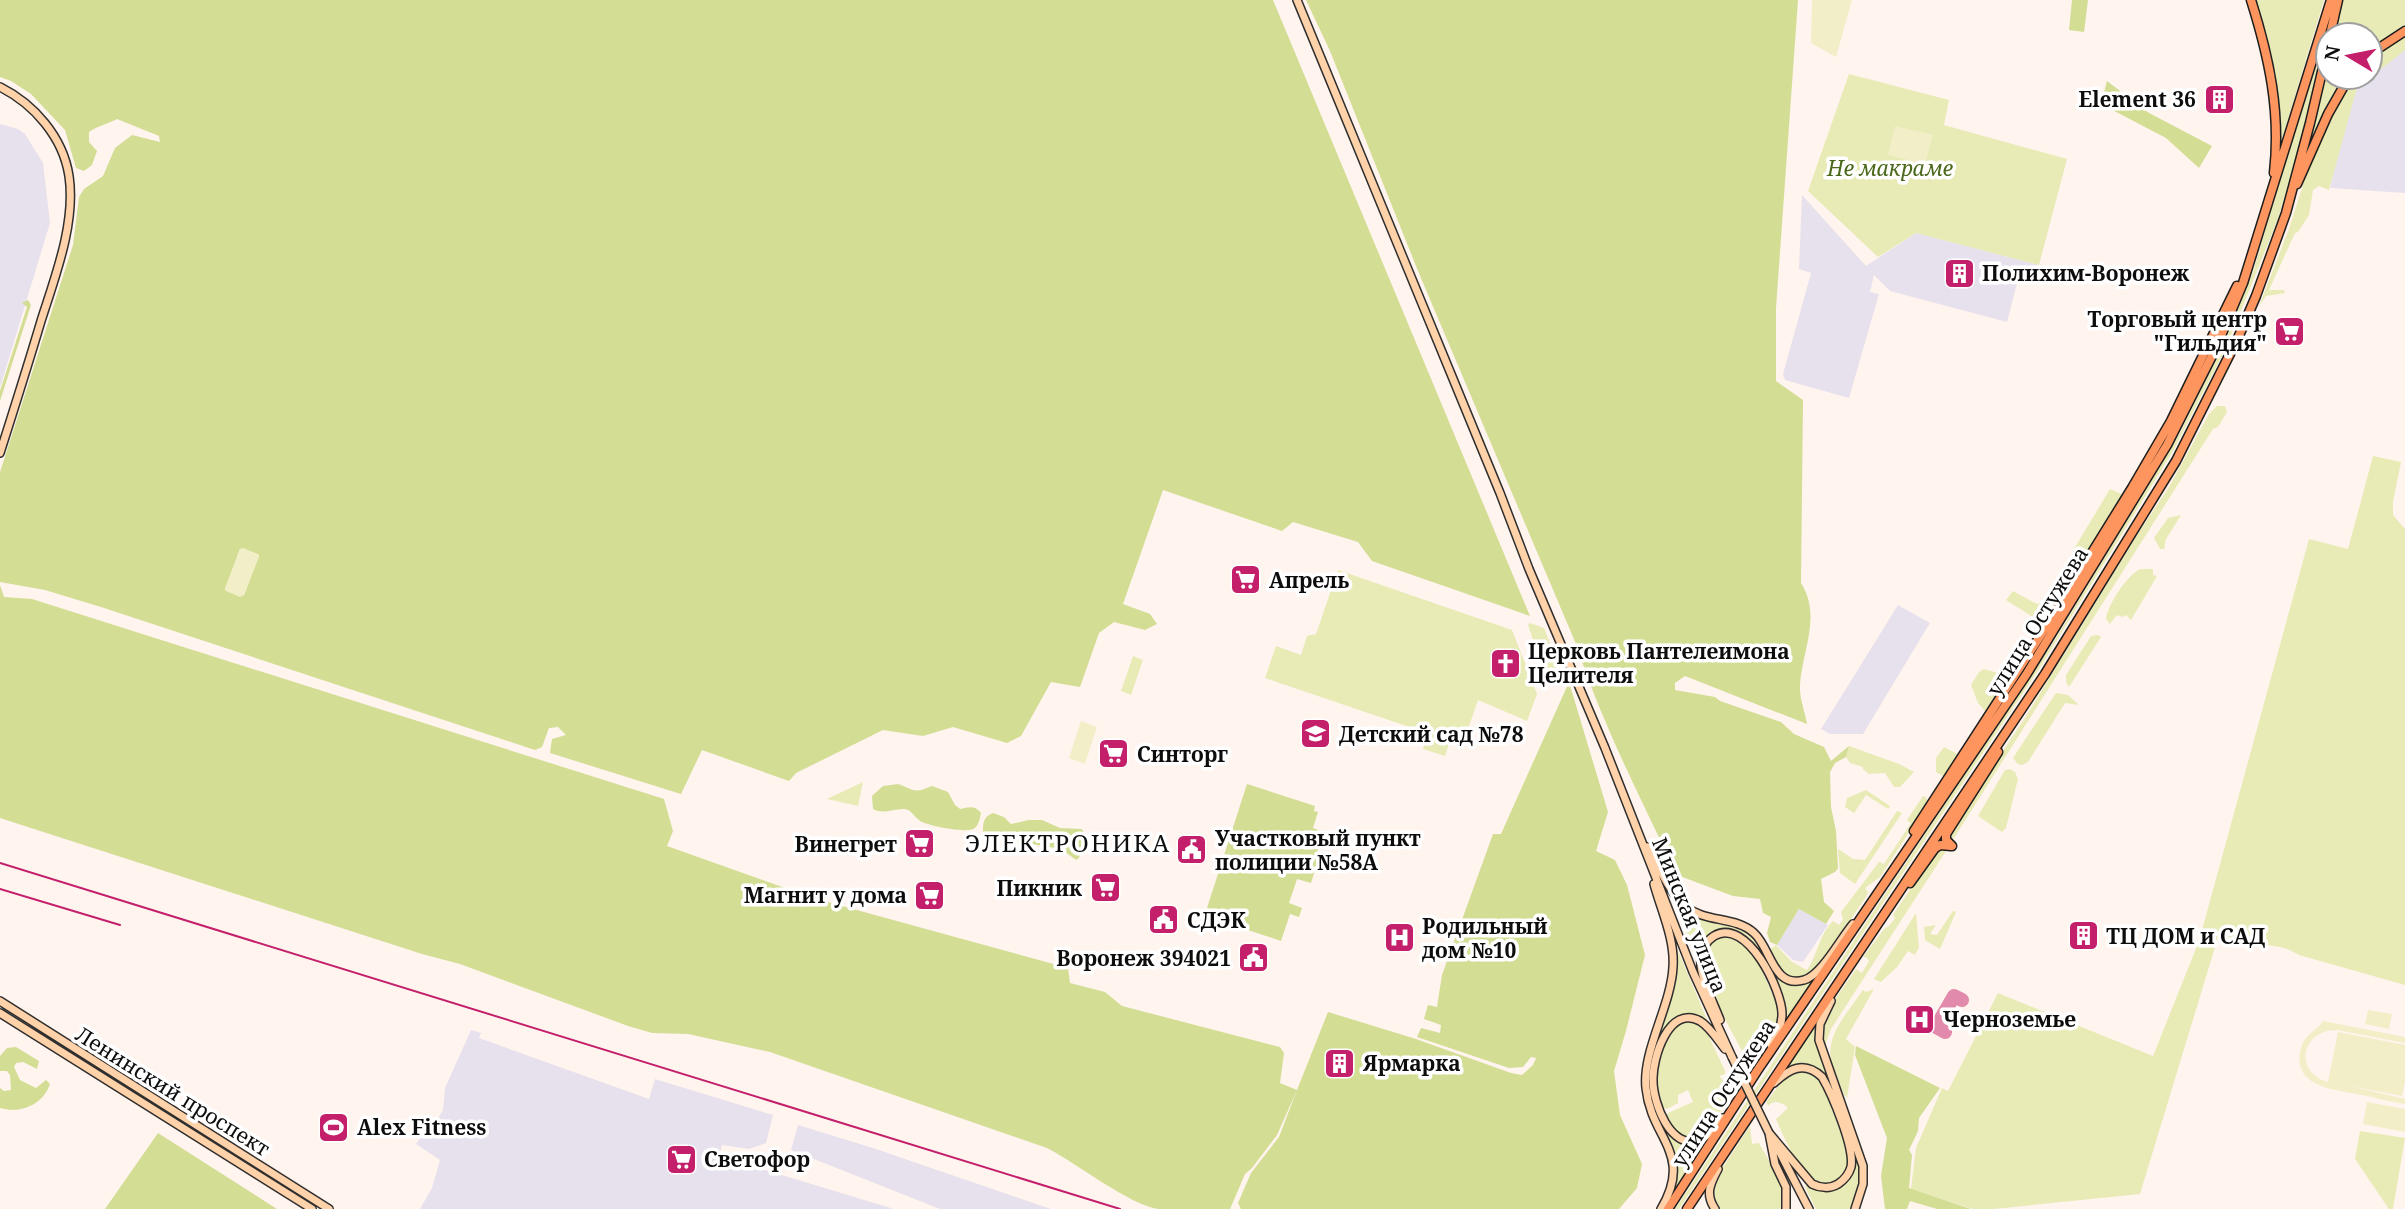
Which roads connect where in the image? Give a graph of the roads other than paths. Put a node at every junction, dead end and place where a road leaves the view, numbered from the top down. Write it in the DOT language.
graph roads {
  1 [pos="1297,0"];
  2 [pos="2251,0"];
  3 [pos="2331,0"];
  4 [pos="2338,0"];
  5 [pos="2333,21"];
  6 [pos="2405,31"];
  7 [pos="2384,45"];
  8 [pos="0,87"];
  9 [pos="2317,91"];
  10 [pos="2341,91"];
  11 [pos="2271,196"];
  12 [pos="2286,213"];
  13 [pos="0,453"];
  14 [pos="2045,674"];
  15 [pos="1638,832"];
  16 [pos="1643,846"];
  17 [pos="1876,894"];
  18 [pos="1880,921"];
  19 [pos="0,1001"];
  20 [pos="0,1013"];
  21 [pos="1732,1057"];
  22 [pos="1757,1071"];
  23 [pos="91,1072"];
  24 [pos="113,1073"];
  25 [pos="1765,1091"];
  26 [pos="1737,1103"];
  27 [pos="1742,1125"];
  28 [pos="1769,1133"];
  29 [pos="305,1194"];
  30 [pos="300,1201"];
  31 [pos="295,1209"];
  32 [pos="312,1209"];
  33 [pos="329,1209"];
  34 [pos="1661,1209"];
  35 [pos="1668,1209"];
  36 [pos="1687,1209"];
  37 [pos="1716,1209"];
  38 [pos="1786,1209"];
  39 [pos="1809,1209"];
  40 [pos="1855,1209"];
  1 -- 15 [label="street, Минская улица"];
  2 -- 11 [label="main road"];
  3 -- 11 [label="main road, улица Остужева"];
  4 -- 5 [label="main road"];
  6 -- 7 [label="main road"];
  8 -- 13 [label="street"];
  9 -- 12 [label="main road, улица Остужева"];
  10 -- 12 [label="main road"];
  11 -- 17 [label="main road, улица Остужева"];
  12 -- 14 [label="main road, улица Остужева"];
  14 -- 18 [label="main road, улица Остужева"];
  14 -- 18 [label="main road"];
  15 -- 16 [label="street, Минская улица"];
  15 -- 17 [label="street"];
  16 -- 21 [label="street, Минская улица"];
  16 -- 34 [label="street"];
  17 -- 22 [label="main road, улица Остужева"];
  18 -- 25 [label="main road, улица Остужева"];
  18 -- 40 [label="street"];
  19 -- 24 [label="street, Ленинский проспект"];
  20 -- 23 [label="street, Ленинский проспект"];
  21 -- 22 [label="street"];
  21 -- 26 [label="street"];
  21 -- 28 [label="street, Минская улица, bridge"];
  22 -- 26 [label="main road, улица Остужева"];
  23 -- 24 [label="street"];
  23 -- 30 [label="street, Ленинский проспект"];
  24 -- 29 [label="street, Ленинский проспект"];
  25 -- 27 [label="main road, улица Остужева"];
  25 -- 28 [label="street"];
  26 -- 35 [label="main road, улица Остужева"];
  27 -- 36 [label="main road, улица Остужева"];
  27 -- 37 [label="street"];
  28 -- 38 [label="street"];
  28 -- 39 [label="street, Минская улица"];
  29 -- 30 [label="street"];
  29 -- 33 [label="street, Ленинский проспект"];
  30 -- 31 [label="street"];
  30 -- 32 [label="street, Ленинский проспект"];
}
